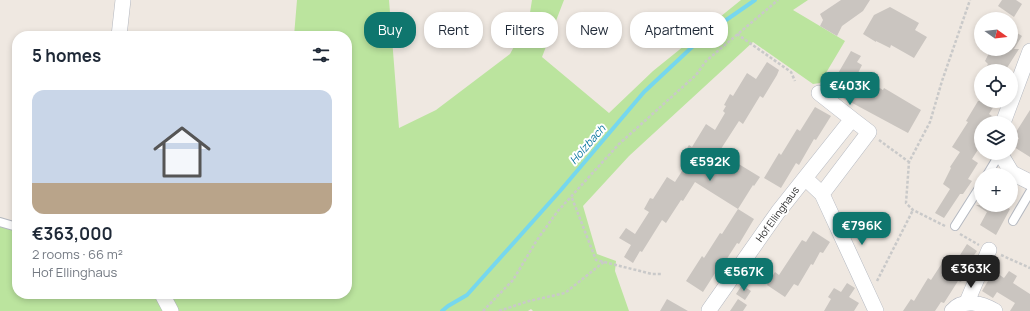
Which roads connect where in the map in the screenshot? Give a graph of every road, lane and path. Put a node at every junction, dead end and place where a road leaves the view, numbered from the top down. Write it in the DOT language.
graph roads {
  1 [pos="123,0"];
  2 [pos="778,0"];
  3 [pos="970,0"];
  4 [pos="120,31"];
  5 [pos="737,34"];
  6 [pos="1030,51"];
  7 [pos="795,81"];
  8 [pos="819,93"];
  9 [pos="1006,116"];
  10 [pos="852,119"];
  11 [pos="869,132"];
  12 [pos="1004,160"];
  13 [pos="910,162"];
  14 [pos="716,173"];
  15 [pos="720,176"];
  16 [pos="804,178"];
  17 [pos="1030,182"];
  18 [pos="1030,192"];
  19 [pos="822,194"];
  20 [pos="974,196"];
  21 [pos="572,198"];
  22 [pos="914,210"];
  23 [pos="1013,221"];
  24 [pos="0,222"];
  25 [pos="12,226"];
  26 [pos="947,227"];
  27 [pos="954,228"];
  28 [pos="989,250"];
  29 [pos="605,261"];
  30 [pos="1030,268"];
  31 [pos="661,274"];
  32 [pos="869,298"];
  33 [pos="165,299"];
  34 [pos="968,302"];
  35 [pos="709,310"];
  36 [pos="171,311"];
  37 [pos="483,311"];
  38 [pos="499,311"];
  39 [pos="876,311"];
  40 [pos="952,311"];
  41 [pos="995,311"];
  1 -- 4 [label="street"];
  2 -- 5 [label="path"];
  3 -- 13 [label="path"];
  5 -- 7 [label="path"];
  5 -- 21 [label="path"];
  6 -- 9 [label="street"];
  8 -- 10 [label="street"];
  10 -- 11 [label="street"];
  10 -- 16 [label="street, Hof Ellinghaus"];
  11 -- 13 [label="path"];
  11 -- 19 [label="street"];
  12 -- 17 [label="street"];
  13 -- 22 [label="path"];
  14 -- 15 [label="path"];
  16 -- 19 [label="street, Hof Ellinghaus"];
  16 -- 35 [label="street, Hof Ellinghaus"];
  18 -- 23 [label="lane"];
  19 -- 32 [label="street, Hof Ellinghaus"];
  20 -- 27 [label="lane"];
  21 -- 29 [label="path"];
  21 -- 37 [label="path"];
  22 -- 26 [label="path"];
  22 -- 32 [label="path"];
  24 -- 25 [label="lane"];
  27 -- 28 [label="path"];
  28 -- 30 [label="path"];
  28 -- 34 [label="street"];
  29 -- 31 [label="path"];
  29 -- 38 [label="path"];
  32 -- 39 [label="street, Hof Ellinghaus"];
  33 -- 36 [label="street"];
  34 -- 40 [label="street"];
  34 -- 41 [label="street"];
}
